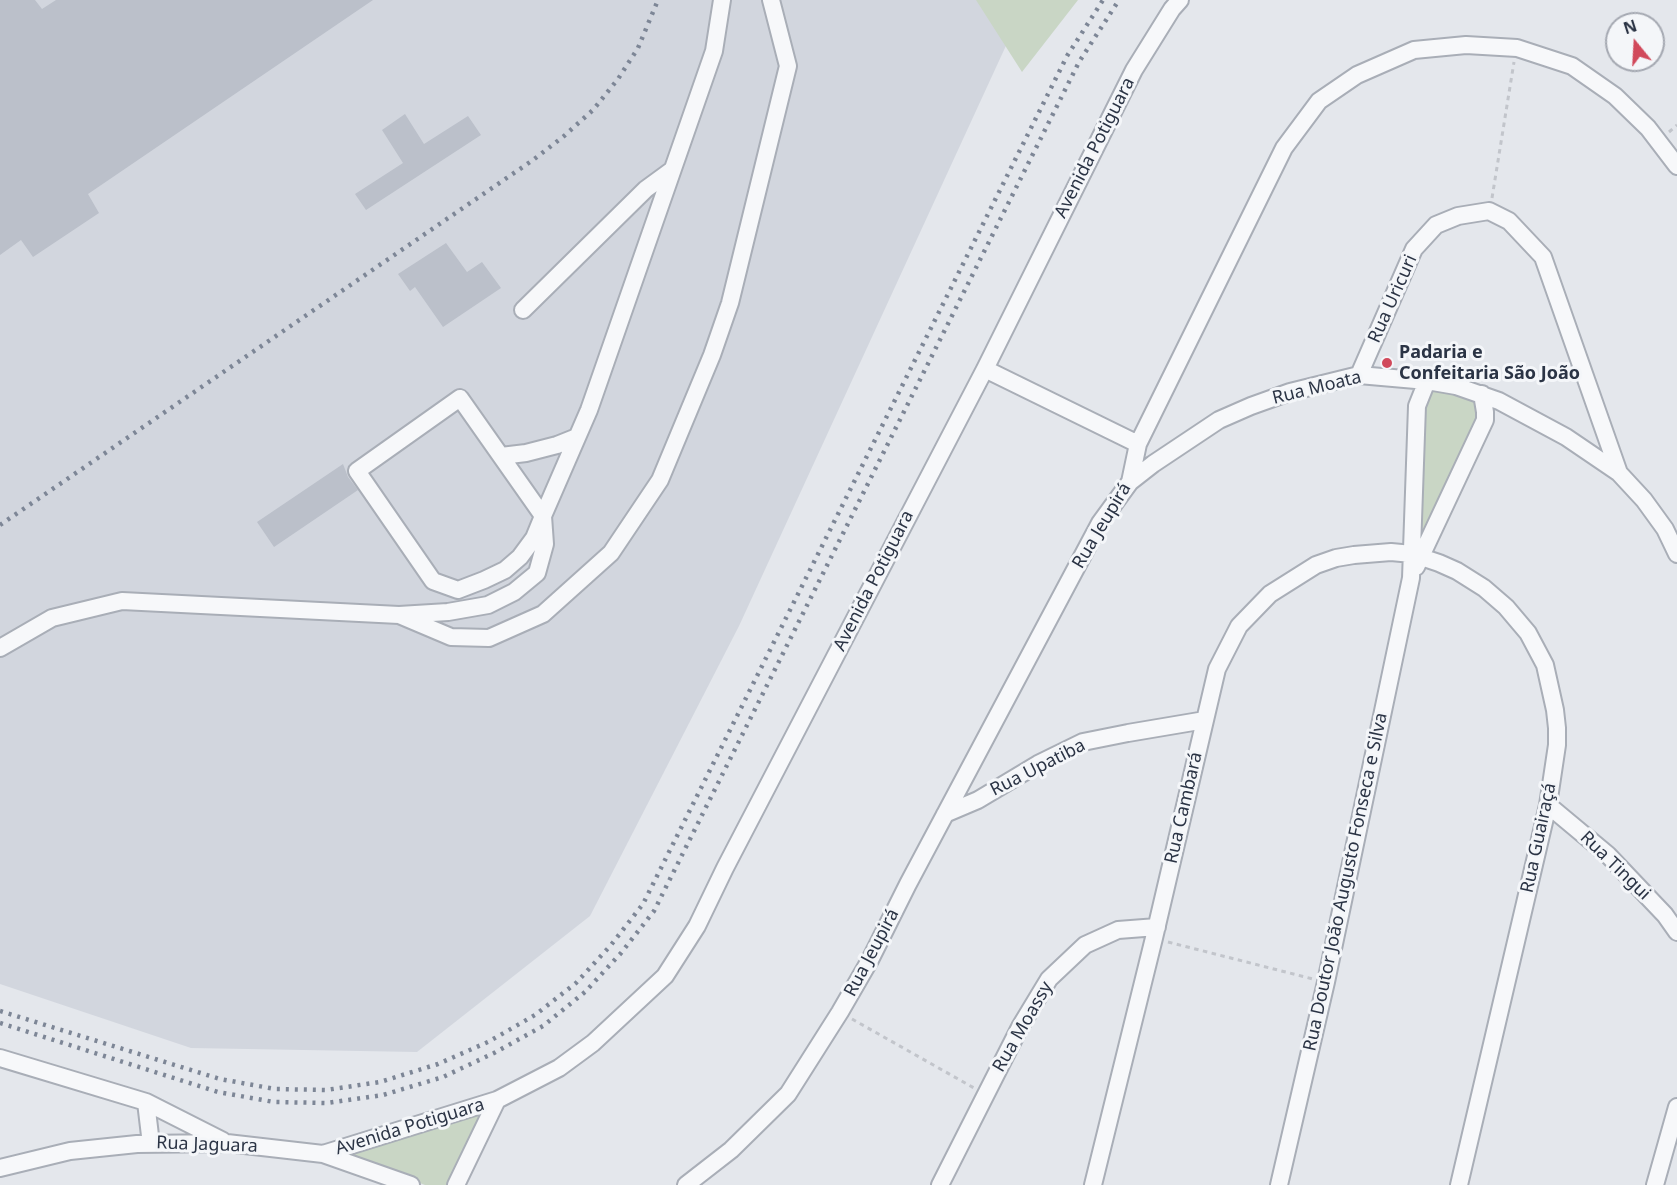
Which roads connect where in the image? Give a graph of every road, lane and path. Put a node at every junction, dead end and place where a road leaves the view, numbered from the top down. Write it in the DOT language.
graph roads {
  1 [pos="722,0"];
  2 [pos="771,0"];
  3 [pos="1180,0"];
  4 [pos="1517,48"];
  5 [pos="1677,166"];
  6 [pos="672,170"];
  7 [pos="1489,211"];
  8 [pos="523,310"];
  9 [pos="985,369"];
  10 [pos="1359,375"];
  11 [pos="1426,381"];
  12 [pos="1482,394"];
  13 [pos="577,437"];
  14 [pos="1138,444"];
  15 [pos="501,456"];
  16 [pos="1619,473"];
  17 [pos="1131,482"];
  18 [pos="543,516"];
  19 [pos="1677,554"];
  20 [pos="1416,555"];
  21 [pos="399,615"];
  22 [pos="0,648"];
  23 [pos="1205,720"];
  24 [pos="1548,806"];
  25 [pos="945,813"];
  26 [pos="1677,932"];
  27 [pos="1156,933"];
  28 [pos="1326,982"];
  29 [pos="840,1012"];
  30 [pos="0,1058"];
  31 [pos="986,1094"];
  32 [pos="496,1100"];
  33 [pos="146,1102"];
  34 [pos="1677,1107"];
  35 [pos="151,1143"];
  36 [pos="227,1143"];
  37 [pos="323,1154"];
  38 [pos="0,1168"];
  39 [pos="411,1185"];
  40 [pos="456,1185"];
  41 [pos="686,1185"];
  42 [pos="940,1185"];
  43 [pos="1093,1185"];
  44 [pos="1279,1185"];
  45 [pos="1459,1185"];
  46 [pos="1655,1185"];
  1 -- 6 [label="street"];
  2 -- 21 [label="street"];
  3 -- 9 [label="street, Avenida Potiguara"];
  4 -- 5 [label="street, Rua Jeupirá"];
  4 -- 7 [label="path"];
  4 -- 14 [label="street, Rua Jeupirá"];
  6 -- 8 [label="street"];
  6 -- 13 [label="street"];
  7 -- 10 [label="street, Rua Uricuri"];
  7 -- 16 [label="street"];
  9 -- 14 [label="street"];
  9 -- 32 [label="street, Avenida Potiguara"];
  10 -- 11 [label="street, Rua Moata"];
  10 -- 17 [label="street, Rua Moata"];
  11 -- 12 [label="street, Rua Moata"];
  11 -- 20 [label="street, Rua Doutor João Augusto Fonseca e Silva"];
  12 -- 16 [label="street, Rua Moata"];
  12 -- 20 [label="street, Rua Doutor João Augusto Fonseca e Silva"];
  13 -- 15 [label="street"];
  13 -- 18 [label="street"];
  14 -- 17 [label="street, Rua Jeupirá"];
  15 -- 18 [label="street"];
  15 -- 18 [label="street"];
  16 -- 19 [label="street, Rua Moata"];
  17 -- 25 [label="street, Rua Jeupirá"];
  18 -- 21 [label="street"];
  20 -- 23 [label="street, Rua Cambará"];
  20 -- 24 [label="street, Rua Guairaçá"];
  20 -- 28 [label="street, Rua Doutor João Augusto Fonseca e Silva"];
  21 -- 22 [label="street"];
  23 -- 25 [label="street, Rua Upatiba"];
  23 -- 27 [label="street, Rua Cambará"];
  24 -- 26 [label="street, Rua Tingui"];
  24 -- 45 [label="street, Rua Guairaçá"];
  25 -- 29 [label="street, Rua Jeupirá"];
  27 -- 28 [label="path"];
  27 -- 31 [label="street, Rua Moassy"];
  27 -- 43 [label="street, Rua Cambará"];
  28 -- 44 [label="street, Rua Doutor João Augusto Fonseca e Silva"];
  29 -- 31 [label="path"];
  29 -- 41 [label="street, Rua Jeupirá"];
  30 -- 33 [label="street"];
  31 -- 42 [label="street, Rua Moassy"];
  32 -- 37 [label="street, Avenida Potiguara"];
  32 -- 40 [label="street, Avenida Potiguara"];
  33 -- 35 [label="street"];
  33 -- 36 [label="street"];
  34 -- 46 [label="street"];
  35 -- 36 [label="street, Rua Jaguara"];
  35 -- 38 [label="street, Rua Jaguara"];
  36 -- 37 [label="street, Rua Jaguara"];
  37 -- 39 [label="street, Rua Jaguara"];
}
